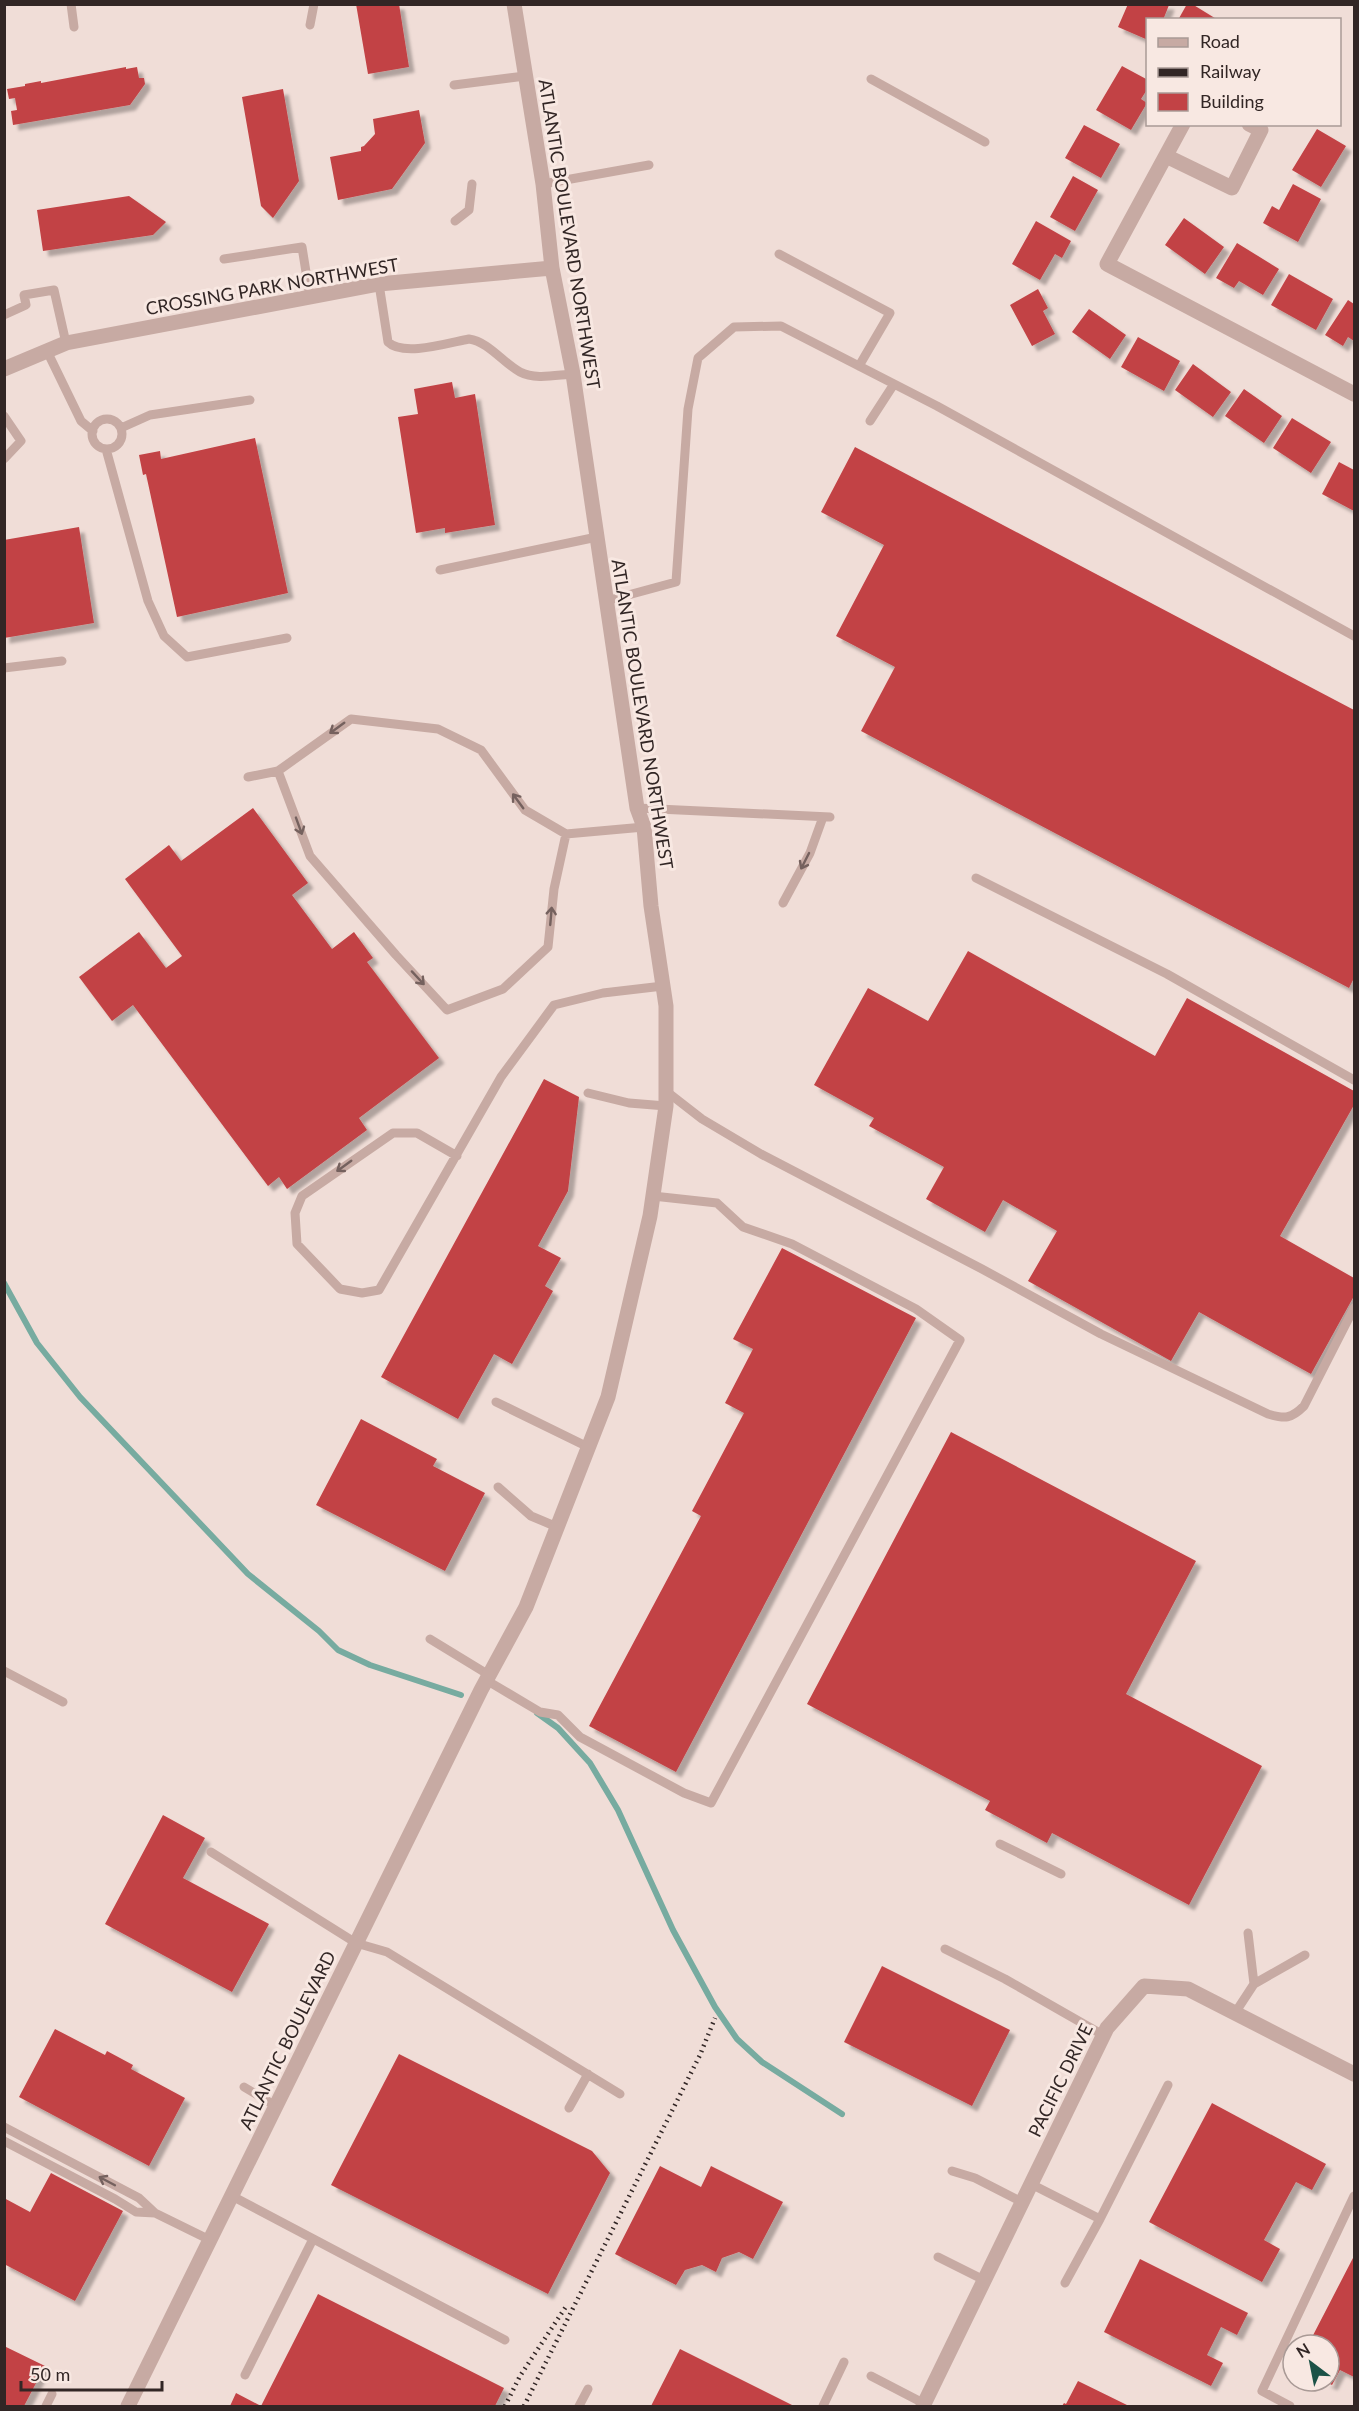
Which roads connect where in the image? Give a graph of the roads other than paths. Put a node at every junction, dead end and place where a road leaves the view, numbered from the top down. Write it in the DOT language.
graph roads {
  1 [pos="71,4"];
  2 [pos="314,4"];
  3 [pos="514,4"];
  4 [pos="310,26"];
  5 [pos="74,27"];
  6 [pos="525,76"];
  7 [pos="871,79"];
  8 [pos="454,85"];
  9 [pos="1182,126"];
  10 [pos="1253,126"];
  11 [pos="985,142"];
  12 [pos="1166,156"];
  13 [pos="649,165"];
  14 [pos="471,184"];
  15 [pos="543,184"];
  16 [pos="455,221"];
  17 [pos="779,254"];
  18 [pos="224,259"];
  19 [pos="552,268"];
  20 [pos="379,284"];
  21 [pos="310,297"];
  22 [pos="4,315"];
  23 [pos="66,343"];
  24 [pos="47,351"];
  25 [pos="859,366"];
  26 [pos="4,369"];
  27 [pos="573,374"];
  28 [pos="894,384"];
  29 [pos="1354,394"];
  30 [pos="250,400"];
  31 [pos="4,416"];
  32 [pos="870,421"];
  33 [pos="121,428"];
  34 [pos="93,431"];
  35 [pos="106,449"];
  36 [pos="4,459"];
  37 [pos="597,537"];
  38 [pos="440,570"];
  39 [pos="606,601"];
  40 [pos="1354,636"];
  41 [pos="287,638"];
  42 [pos="62,661"];
  43 [pos="4,668"];
  44 [pos="278,771"];
  45 [pos="248,777"];
  46 [pos="637,808"];
  47 [pos="644,827"];
  48 [pos="566,834"];
  49 [pos="976,878"];
  50 [pos="783,903"];
  51 [pos="663,986"];
  52 [pos="1354,1080"];
  53 [pos="588,1093"];
  54 [pos="666,1099"];
  55 [pos="457,1155"];
  56 [pos="653,1196"];
  57 [pos="1354,1308"];
  58 [pos="496,1402"];
  59 [pos="588,1447"];
  60 [pos="498,1487"];
  61 [pos="557,1527"];
  62 [pos="430,1639"];
  63 [pos="4,1671"];
  64 [pos="485,1682"];
  65 [pos="63,1702"];
  66 [pos="1000,1844"];
  67 [pos="211,1852"];
  68 [pos="1061,1874"];
  69 [pos="1248,1934"];
  70 [pos="356,1943"];
  71 [pos="945,1949"];
  72 [pos="1305,1955"];
  73 [pos="1254,1984"];
  74 [pos="1235,2013"];
  75 [pos="1103,2035"];
  76 [pos="588,2074"];
  77 [pos="1354,2074"];
  78 [pos="1168,2085"];
  79 [pos="244,2086"];
  80 [pos="620,2094"];
  81 [pos="276,2106"];
  82 [pos="569,2108"];
  83 [pos="4,2127"];
  84 [pos="4,2140"];
  85 [pos="952,2170"];
  86 [pos="1031,2184"];
  87 [pos="232,2196"];
  88 [pos="1354,2196"];
  89 [pos="1022,2202"];
  90 [pos="155,2213"];
  91 [pos="1100,2219"];
  92 [pos="313,2239"];
  93 [pos="210,2240"];
  94 [pos="938,2257"];
  95 [pos="984,2280"];
  96 [pos="1065,2283"];
  97 [pos="505,2340"];
  98 [pos="844,2362"];
  99 [pos="245,2375"];
  100 [pos="871,2376"];
  101 [pos="588,2389"];
  102 [pos="52,2394"];
  103 [pos="924,2405"];
  104 [pos="46,2406"];
  105 [pos="128,2406"];
  106 [pos="579,2406"];
  107 [pos="822,2406"];
  108 [pos="1290,2406"];
  1 -- 5 [label="lane"];
  2 -- 4 [label="lane"];
  3 -- 6 [label="street, ATLANTIC BOULEVARD NORTHWEST"];
  6 -- 8 [label="lane"];
  6 -- 15 [label="street, ATLANTIC BOULEVARD NORTHWEST"];
  7 -- 11 [label="lane"];
  9 -- 12 [label="street"];
  10 -- 12 [label="street"];
  12 -- 29 [label="street"];
  13 -- 15 [label="lane"];
  14 -- 16 [label="lane"];
  15 -- 19 [label="street, ATLANTIC BOULEVARD NORTHWEST"];
  17 -- 25 [label="lane"];
  18 -- 21 [label="lane"];
  19 -- 20 [label="street, CROSSING PARK NORTHWEST"];
  19 -- 27 [label="street, ATLANTIC BOULEVARD NORTHWEST"];
  20 -- 21 [label="street, CROSSING PARK NORTHWEST"];
  20 -- 27 [label="lane"];
  21 -- 23 [label="street, CROSSING PARK NORTHWEST"];
  22 -- 23 [label="lane"];
  23 -- 24 [label="street, CROSSING PARK NORTHWEST"];
  24 -- 26 [label="street, CROSSING PARK NORTHWEST"];
  24 -- 34 [label="lane"];
  25 -- 28 [label="lane"];
  25 -- 39 [label="lane"];
  27 -- 37 [label="street, ATLANTIC BOULEVARD NORTHWEST"];
  28 -- 32 [label="lane"];
  28 -- 40 [label="lane"];
  30 -- 33 [label="lane"];
  31 -- 36 [label="lane"];
  33 -- 34 [label="lane"];
  33 -- 35 [label="lane"];
  34 -- 35 [label="lane"];
  35 -- 41 [label="lane"];
  37 -- 38 [label="lane"];
  37 -- 39 [label="street, ATLANTIC BOULEVARD NORTHWEST"];
  39 -- 46 [label="street, ATLANTIC BOULEVARD NORTHWEST"];
  42 -- 43 [label="lane"];
  44 -- 45 [label="lane"];
  48 -- 44 [label="lane, one-way"];
  44 -- 48 [label="lane, one-way"];
  46 -- 47 [label="street, ATLANTIC BOULEVARD NORTHWEST"];
  46 -- 50 [label="lane, one-way"];
  47 -- 48 [label="lane"];
  47 -- 51 [label="street, ATLANTIC BOULEVARD NORTHWEST"];
  49 -- 52 [label="lane"];
  51 -- 54 [label="street, ATLANTIC BOULEVARD NORTHWEST"];
  51 -- 55 [label="lane"];
  53 -- 54 [label="lane"];
  54 -- 56 [label="street, ATLANTIC BOULEVARD NORTHWEST"];
  54 -- 57 [label="lane"];
  55 -- 55 [label="lane, one-way"];
  56 -- 59 [label="street, ATLANTIC BOULEVARD NORTHWEST"];
  56 -- 64 [label="lane"];
  58 -- 59 [label="lane"];
  59 -- 61 [label="street, ATLANTIC BOULEVARD NORTHWEST"];
  60 -- 61 [label="lane"];
  61 -- 64 [label="street, ATLANTIC BOULEVARD NORTHWEST"];
  62 -- 64 [label="lane"];
  63 -- 65 [label="lane"];
  64 -- 70 [label="street, ATLANTIC BOULEVARD"];
  66 -- 68 [label="lane"];
  67 -- 70 [label="lane"];
  69 -- 73 [label="lane"];
  70 -- 76 [label="lane"];
  70 -- 81 [label="street, ATLANTIC BOULEVARD"];
  71 -- 75 [label="lane"];
  72 -- 73 [label="lane"];
  73 -- 74 [label="lane"];
  74 -- 75 [label="street, PACIFIC DRIVE"];
  74 -- 77 [label="street, PACIFIC DRIVE"];
  75 -- 86 [label="street, PACIFIC DRIVE"];
  76 -- 80 [label="lane"];
  76 -- 82 [label="lane"];
  78 -- 91 [label="lane"];
  79 -- 81 [label="lane"];
  81 -- 87 [label="street, ATLANTIC BOULEVARD"];
  90 -- 83 [label="lane, one-way"];
  84 -- 90 [label="lane"];
  85 -- 89 [label="lane"];
  86 -- 89 [label="street, PACIFIC DRIVE"];
  86 -- 91 [label="lane"];
  87 -- 92 [label="lane"];
  87 -- 93 [label="street, ATLANTIC BOULEVARD"];
  88 -- 108 [label="lane"];
  89 -- 95 [label="street, PACIFIC DRIVE"];
  90 -- 93 [label="lane"];
  91 -- 96 [label="lane"];
  92 -- 97 [label="lane"];
  92 -- 99 [label="lane"];
  93 -- 105 [label="street, ATLANTIC BOULEVARD"];
  94 -- 95 [label="lane"];
  95 -- 103 [label="street, PACIFIC DRIVE"];
  98 -- 107 [label="lane"];
  100 -- 103 [label="lane"];
  101 -- 106 [label="lane"];
  102 -- 104 [label="lane"];
}
